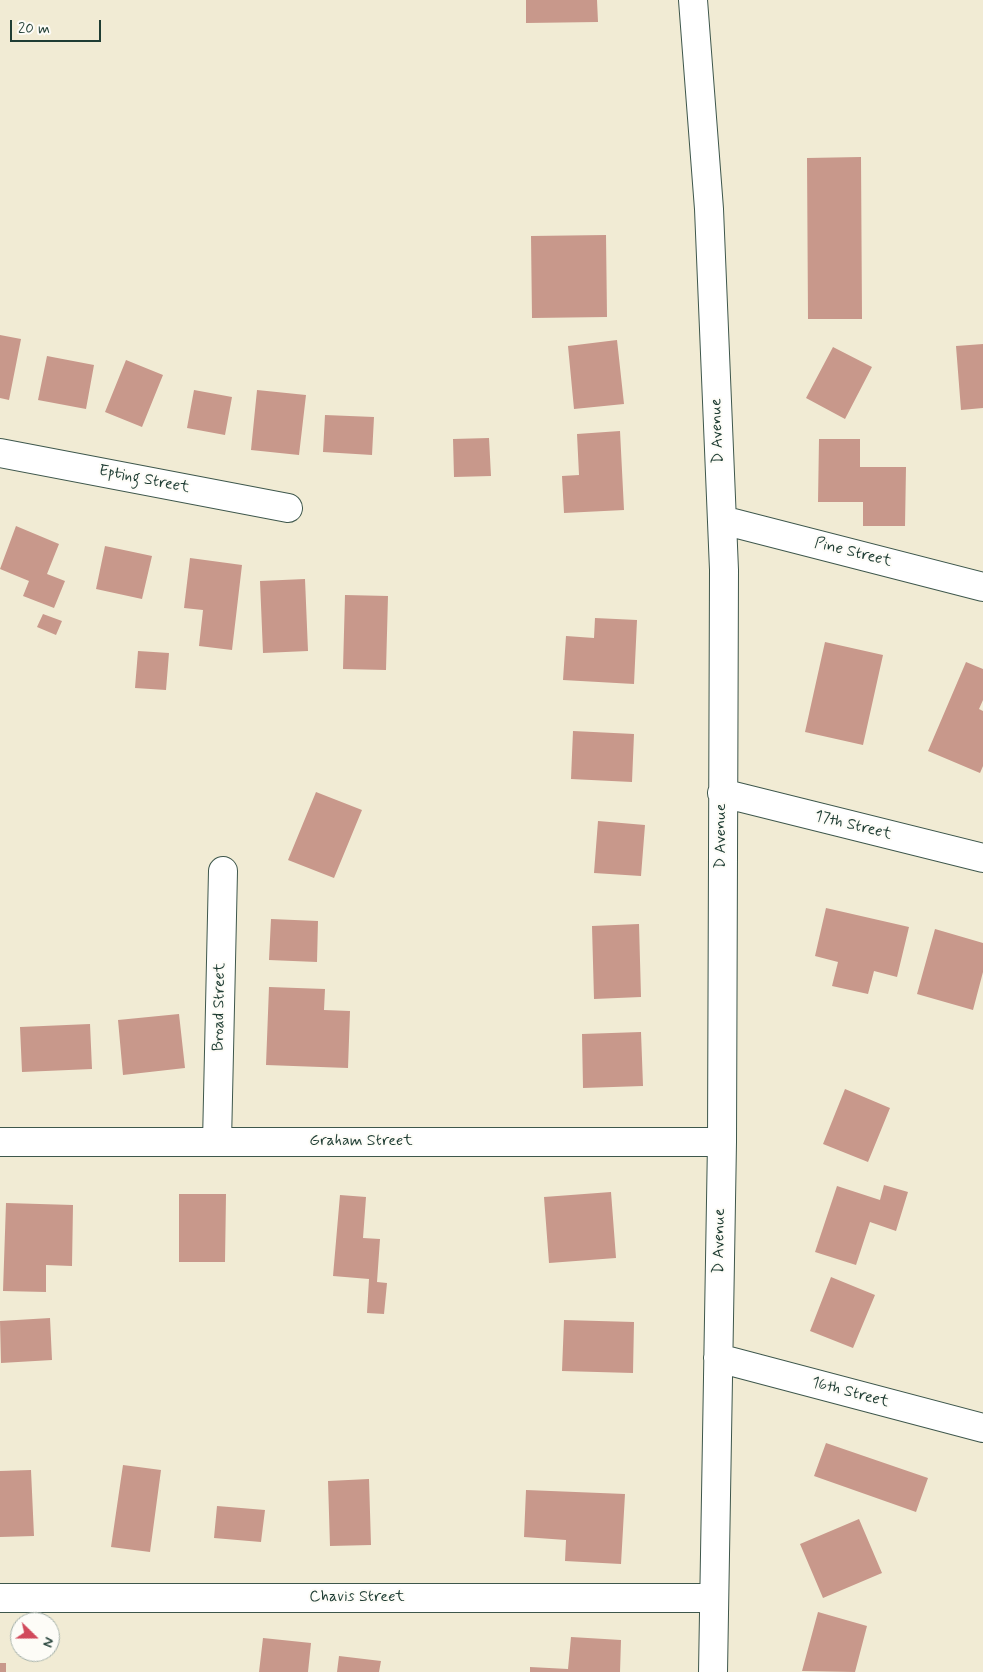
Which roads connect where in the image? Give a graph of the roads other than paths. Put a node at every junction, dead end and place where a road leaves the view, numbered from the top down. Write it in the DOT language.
graph roads {
  1 [pos="693,0"];
  2 [pos="0,453"];
  3 [pos="288,508"];
  4 [pos="722,520"];
  5 [pos="983,587"];
  6 [pos="722,793"];
  7 [pos="983,858"];
  8 [pos="223,871"];
  9 [pos="0,1142"];
  10 [pos="217,1142"];
  11 [pos="722,1142"];
  12 [pos="718,1358"];
  13 [pos="983,1428"];
  14 [pos="0,1598"];
  15 [pos="714,1598"];
  16 [pos="712,1672"];
  1 -- 4 [label="street, D Avenue"];
  2 -- 3 [label="street, Epting Street"];
  4 -- 5 [label="street, Pine Street"];
  4 -- 6 [label="street, D Avenue"];
  6 -- 7 [label="street, 17th Street"];
  6 -- 11 [label="street, D Avenue"];
  8 -- 10 [label="street, Broad Street"];
  9 -- 10 [label="street, Graham Street"];
  10 -- 11 [label="street, Graham Street"];
  11 -- 12 [label="street, D Avenue"];
  12 -- 13 [label="street, 16th Street"];
  12 -- 15 [label="street, D Avenue"];
  14 -- 15 [label="street, Chavis Street"];
  15 -- 16 [label="street, D Avenue"];
}
